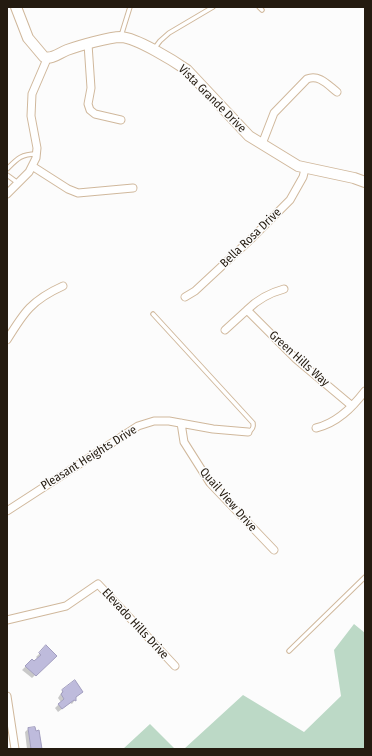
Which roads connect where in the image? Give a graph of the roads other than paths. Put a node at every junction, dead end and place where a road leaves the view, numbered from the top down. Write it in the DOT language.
graph roads {
  1 [pos="16,7"];
  2 [pos="130,7"];
  3 [pos="212,7"];
  4 [pos="258,7"];
  5 [pos="262,10"];
  6 [pos="121,37"];
  7 [pos="88,44"];
  8 [pos="154,50"];
  9 [pos="48,59"];
  10 [pos="337,92"];
  11 [pos="120,120"];
  12 [pos="262,144"];
  13 [pos="36,154"];
  14 [pos="32,166"];
  15 [pos="7,169"];
  16 [pos="305,169"];
  17 [pos="7,175"];
  18 [pos="365,182"];
  19 [pos="18,183"];
  20 [pos="133,188"];
  21 [pos="7,194"];
  22 [pos="64,286"];
  23 [pos="284,289"];
  24 [pos="185,297"];
  25 [pos="247,310"];
  26 [pos="153,314"];
  27 [pos="225,330"];
  28 [pos="7,340"];
  29 [pos="365,391"];
  30 [pos="352,406"];
  31 [pos="181,423"];
  32 [pos="316,428"];
  33 [pos="248,432"];
  34 [pos="7,510"];
  35 [pos="274,550"];
  36 [pos="365,577"];
  37 [pos="7,620"];
  38 [pos="288,651"];
  39 [pos="175,666"];
  40 [pos="7,696"];
  41 [pos="15,749"];
  1 -- 9 [label="street"];
  2 -- 6 [label="lane"];
  3 -- 8 [label="lane"];
  4 -- 5 [label="lane"];
  6 -- 7 [label="street, Vista Grande Drive"];
  6 -- 8 [label="street, Vista Grande Drive"];
  7 -- 9 [label="street, Vista Grande Drive"];
  7 -- 11 [label="street"];
  8 -- 12 [label="street, Vista Grande Drive"];
  9 -- 13 [label="street"];
  10 -- 12 [label="street"];
  12 -- 16 [label="street, Vista Grande Drive"];
  13 -- 14 [label="street"];
  13 -- 15 [label="lane"];
  14 -- 19 [label="street"];
  14 -- 20 [label="street"];
  16 -- 18 [label="street, Vista Grande Drive"];
  16 -- 24 [label="street, Bella Rosa Drive"];
  17 -- 19 [label="lane"];
  19 -- 21 [label="street"];
  22 -- 28 [label="street"];
  23 -- 25 [label="street"];
  25 -- 27 [label="street"];
  25 -- 30 [label="street, Green Hills Way"];
  26 -- 33 [label="lane"];
  29 -- 30 [label="street"];
  30 -- 32 [label="street"];
  31 -- 33 [label="street, Pleasant Heights Drive"];
  31 -- 34 [label="street, Pleasant Heights Drive"];
  31 -- 35 [label="street, Quail View Drive"];
  36 -- 38 [label="lane"];
  37 -- 39 [label="street, Elevado Hills Drive"];
  40 -- 41 [label="street"];
}
